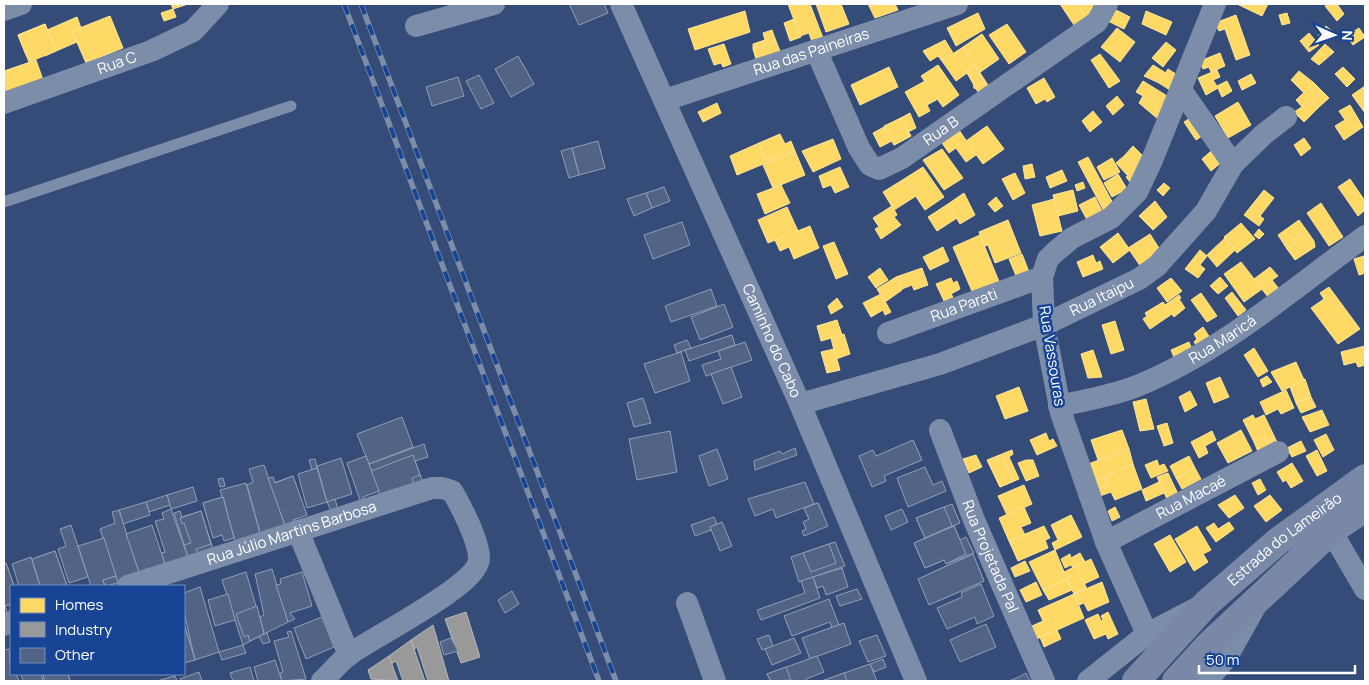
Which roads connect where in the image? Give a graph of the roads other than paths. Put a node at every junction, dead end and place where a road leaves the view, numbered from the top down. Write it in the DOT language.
graph roads {
  1 [pos="21,4"];
  2 [pos="218,4"];
  3 [pos="494,4"];
  4 [pos="621,4"];
  5 [pos="957,4"];
  6 [pos="1107,4"];
  7 [pos="1215,4"];
  8 [pos="4,10"];
  9 [pos="416,26"];
  10 [pos="816,50"];
  11 [pos="1181,90"];
  12 [pos="665,100"];
  13 [pos="4,103"];
  14 [pos="291,106"];
  15 [pos="1286,117"];
  16 [pos="1233,164"];
  17 [pos="4,202"];
  18 [pos="1365,236"];
  19 [pos="1042,277"];
  20 [pos="1044,325"];
  21 [pos="888,333"];
  22 [pos="800,404"];
  23 [pos="1059,406"];
  24 [pos="940,430"];
  25 [pos="1278,452"];
  26 [pos="1365,478"];
  27 [pos="1365,508"];
  28 [pos="298,531"];
  29 [pos="1331,531"];
  30 [pos="1106,542"];
  31 [pos="131,585"];
  32 [pos="1365,589"];
  33 [pos="1262,595"];
  34 [pos="687,603"];
  35 [pos="1207,603"];
  36 [pos="1147,634"];
  37 [pos="349,655"];
  38 [pos="322,681"];
  39 [pos="715,681"];
  40 [pos="916,681"];
  41 [pos="1044,681"];
  42 [pos="1088,681"];
  43 [pos="1136,681"];
  44 [pos="1176,681"];
  45 [pos="1207,681"];
  1 -- 8 [label="street"];
  2 -- 13 [label="street, Rua C"];
  3 -- 9 [label="street"];
  4 -- 12 [label="street, Caminho do Cabo"];
  5 -- 10 [label="street, Rua das Paineiras"];
  6 -- 10 [label="street, Rua B"];
  7 -- 11 [label="street, Rua Vassouras"];
  10 -- 12 [label="street, Rua das Paineiras"];
  11 -- 16 [label="street"];
  11 -- 19 [label="street, Rua Vassouras"];
  12 -- 22 [label="street, Caminho do Cabo"];
  14 -- 17 [label="lane"];
  15 -- 16 [label="street, Rua Itaipu"];
  16 -- 20 [label="street, Rua Itaipu"];
  18 -- 23 [label="street, Rua Maricá"];
  19 -- 20 [label="street, Rua Vassouras"];
  19 -- 21 [label="street, Rua Parati"];
  20 -- 22 [label="street, Rua Itaipu"];
  20 -- 23 [label="street, Rua Vassouras"];
  22 -- 40 [label="street, Caminho do Cabo"];
  23 -- 30 [label="street, Rua Vassouras"];
  24 -- 41 [label="street, Rua Projetada Pal"];
  25 -- 30 [label="street, Rua Macaé"];
  26 -- 35 [label="main road, Estrada do Lameirão"];
  27 -- 29 [label="main road, Estrada do Lameirão"];
  28 -- 31 [label="street, Rua Júlio Martins Barbosa"];
  28 -- 37 [label="street"];
  28 -- 37 [label="street, Rua Júlio Martins Barbosa"];
  29 -- 32 [label="street"];
  29 -- 33 [label="main road, Estrada do Lameirão"];
  30 -- 36 [label="street, Rua Vassouras"];
  33 -- 44 [label="main road, Estrada do Lameirão"];
  33 -- 45 [label="street, Estrada do Lameirão"];
  34 -- 39 [label="street"];
  35 -- 36 [label="street, Estrada do Lameirão"];
  35 -- 43 [label="main road, Estrada do Lameirão"];
  36 -- 42 [label="street, Estrada do Lameirão"];
  37 -- 38 [label="street"];
}
